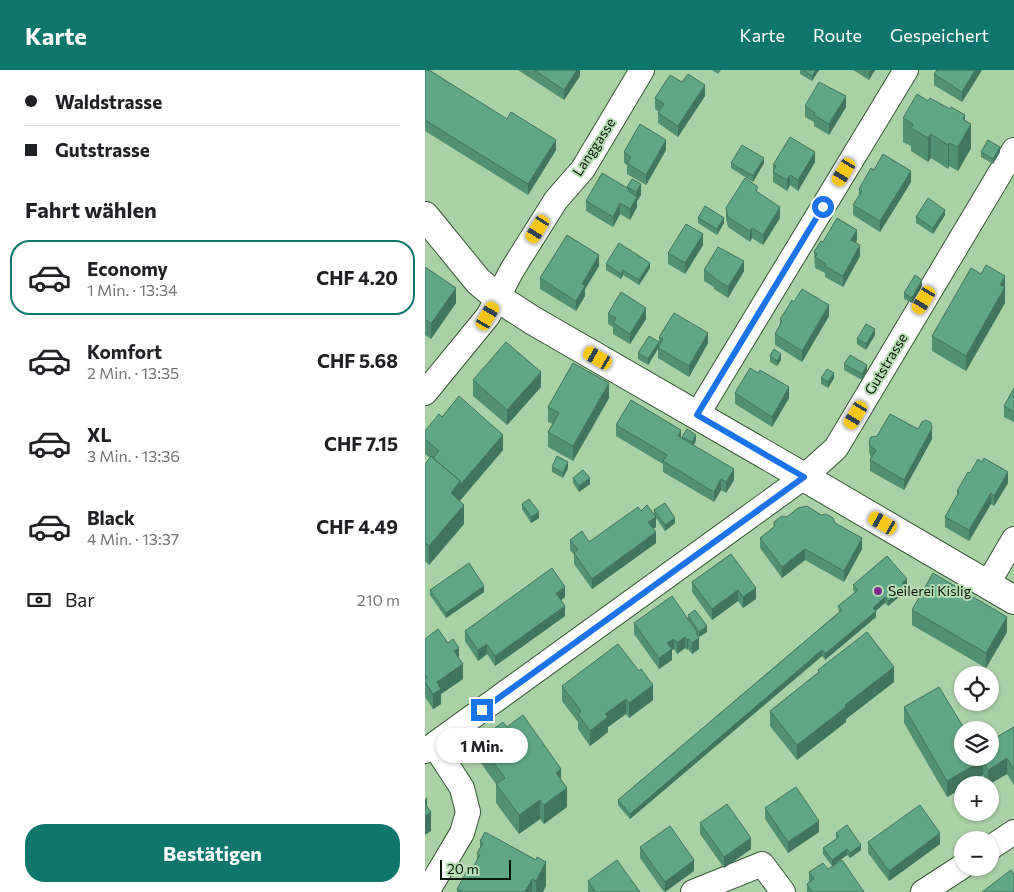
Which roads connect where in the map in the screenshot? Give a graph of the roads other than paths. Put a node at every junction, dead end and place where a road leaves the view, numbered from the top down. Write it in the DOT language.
graph roads {
  1 [pos="641,70"];
  2 [pos="906,70"];
  3 [pos="1014,150"];
  4 [pos="425,216"];
  5 [pos="498,298"];
  6 [pos="425,393"];
  7 [pos="697,415"];
  8 [pos="804,477"];
  9 [pos="1014,539"];
  10 [pos="987,585"];
  11 [pos="1014,600"];
  12 [pos="429,748"];
  13 [pos="1014,832"];
  14 [pos="999,842"];
  15 [pos="954,872"];
  16 [pos="929,890"];
  17 [pos="427,892"];
  18 [pos="693,892"];
  19 [pos="783,892"];
  1 -- 5 [label="street, Langgasse"];
  2 -- 7 [label="street"];
  3 -- 8 [label="street, Gutstrasse"];
  4 -- 5 [label="main road"];
  5 -- 6 [label="street, Langgasse"];
  5 -- 7 [label="main road"];
  7 -- 8 [label="main road"];
  8 -- 10 [label="main road"];
  8 -- 12 [label="street, Gutstrasse"];
  9 -- 10 [label="street"];
  10 -- 11 [label="main road"];
  12 -- 17 [label="street"];
  13 -- 14 [label="street"];
  15 -- 16 [label="street"];
  18 -- 19 [label="street"];
}
